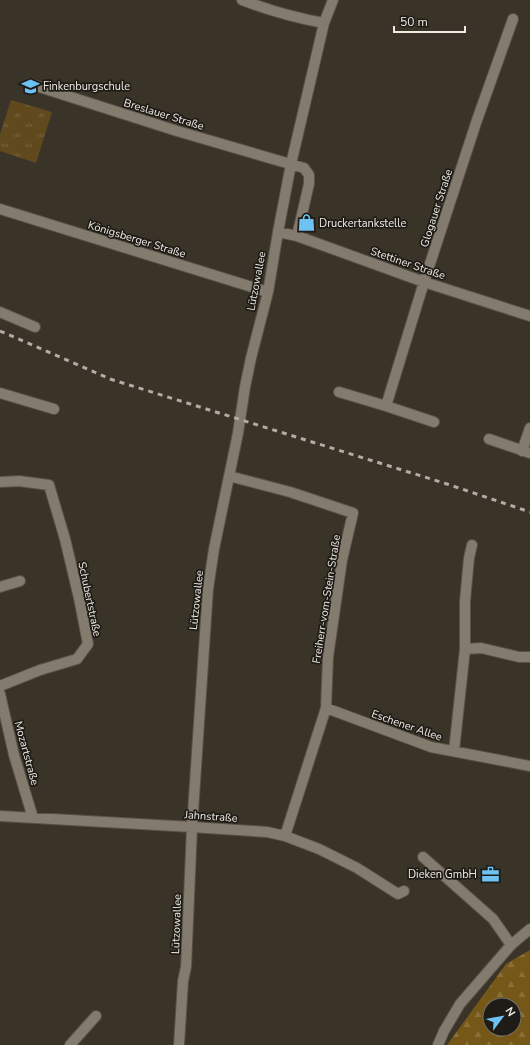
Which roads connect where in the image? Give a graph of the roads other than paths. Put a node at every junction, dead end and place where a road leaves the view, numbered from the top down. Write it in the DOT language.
graph roads {
  1 [pos="242,0"];
  2 [pos="333,0"];
  3 [pos="513,19"];
  4 [pos="324,23"];
  5 [pos="30,84"];
  6 [pos="291,164"];
  7 [pos="0,209"];
  8 [pos="278,232"];
  9 [pos="297,236"];
  10 [pos="424,282"];
  11 [pos="268,292"];
  12 [pos="0,312"];
  13 [pos="530,316"];
  14 [pos="35,327"];
  15 [pos="340,392"];
  16 [pos="0,393"];
  17 [pos="386,406"];
  18 [pos="54,408"];
  19 [pos="434,422"];
  20 [pos="530,428"];
  21 [pos="489,439"];
  22 [pos="526,452"];
  23 [pos="229,476"];
  24 [pos="0,482"];
  25 [pos="472,545"];
  26 [pos="20,581"];
  27 [pos="0,587"];
  28 [pos="465,648"];
  29 [pos="530,657"];
  30 [pos="0,686"];
  31 [pos="0,694"];
  32 [pos="326,708"];
  33 [pos="454,751"];
  34 [pos="530,766"];
  35 [pos="0,816"];
  36 [pos="33,818"];
  37 [pos="192,827"];
  38 [pos="285,836"];
  39 [pos="423,858"];
  40 [pos="404,891"];
  41 [pos="530,929"];
  42 [pos="511,945"];
  43 [pos="96,1016"];
  44 [pos="70,1045"];
  45 [pos="179,1045"];
  46 [pos="438,1045"];
  1 -- 4 [label="street"];
  2 -- 4 [label="street, Lützowallee"];
  3 -- 10 [label="street, Glogauer Straße"];
  4 -- 6 [label="street, Lützowallee"];
  5 -- 6 [label="street, Breslauer Straße"];
  6 -- 8 [label="street, Lützowallee"];
  6 -- 9 [label="street"];
  7 -- 11 [label="street, Königsberger Straße"];
  8 -- 9 [label="street, Stettiner Straße"];
  8 -- 11 [label="street, Lützowallee"];
  9 -- 10 [label="street, Stettiner Straße"];
  10 -- 13 [label="street, Stettiner Straße"];
  10 -- 17 [label="street, Glogauer Straße"];
  11 -- 23 [label="street, Lützowallee"];
  12 -- 14 [label="street"];
  15 -- 17 [label="street"];
  16 -- 18 [label="street"];
  17 -- 19 [label="street"];
  20 -- 22 [label="street"];
  21 -- 22 [label="street"];
  23 -- 32 [label="street, Freiherr-vom-Stein-Straße"];
  23 -- 37 [label="street, Lützowallee"];
  24 -- 30 [label="street, Schubertstraße"];
  25 -- 28 [label="street"];
  26 -- 27 [label="street"];
  28 -- 29 [label="street"];
  28 -- 33 [label="street"];
  31 -- 36 [label="street, Mozartstraße"];
  32 -- 33 [label="street, Eschener Allee"];
  32 -- 38 [label="street, Freiherr-vom-Stein-Straße"];
  33 -- 34 [label="street, Eschener Allee"];
  35 -- 36 [label="street, Jahnstraße"];
  36 -- 37 [label="street, Jahnstraße"];
  37 -- 38 [label="street, Jahnstraße"];
  37 -- 45 [label="street, Lützowallee"];
  38 -- 40 [label="street, Jahnstraße"];
  39 -- 42 [label="street"];
  41 -- 42 [label="street"];
  42 -- 46 [label="street"];
  43 -- 44 [label="street"];
}
